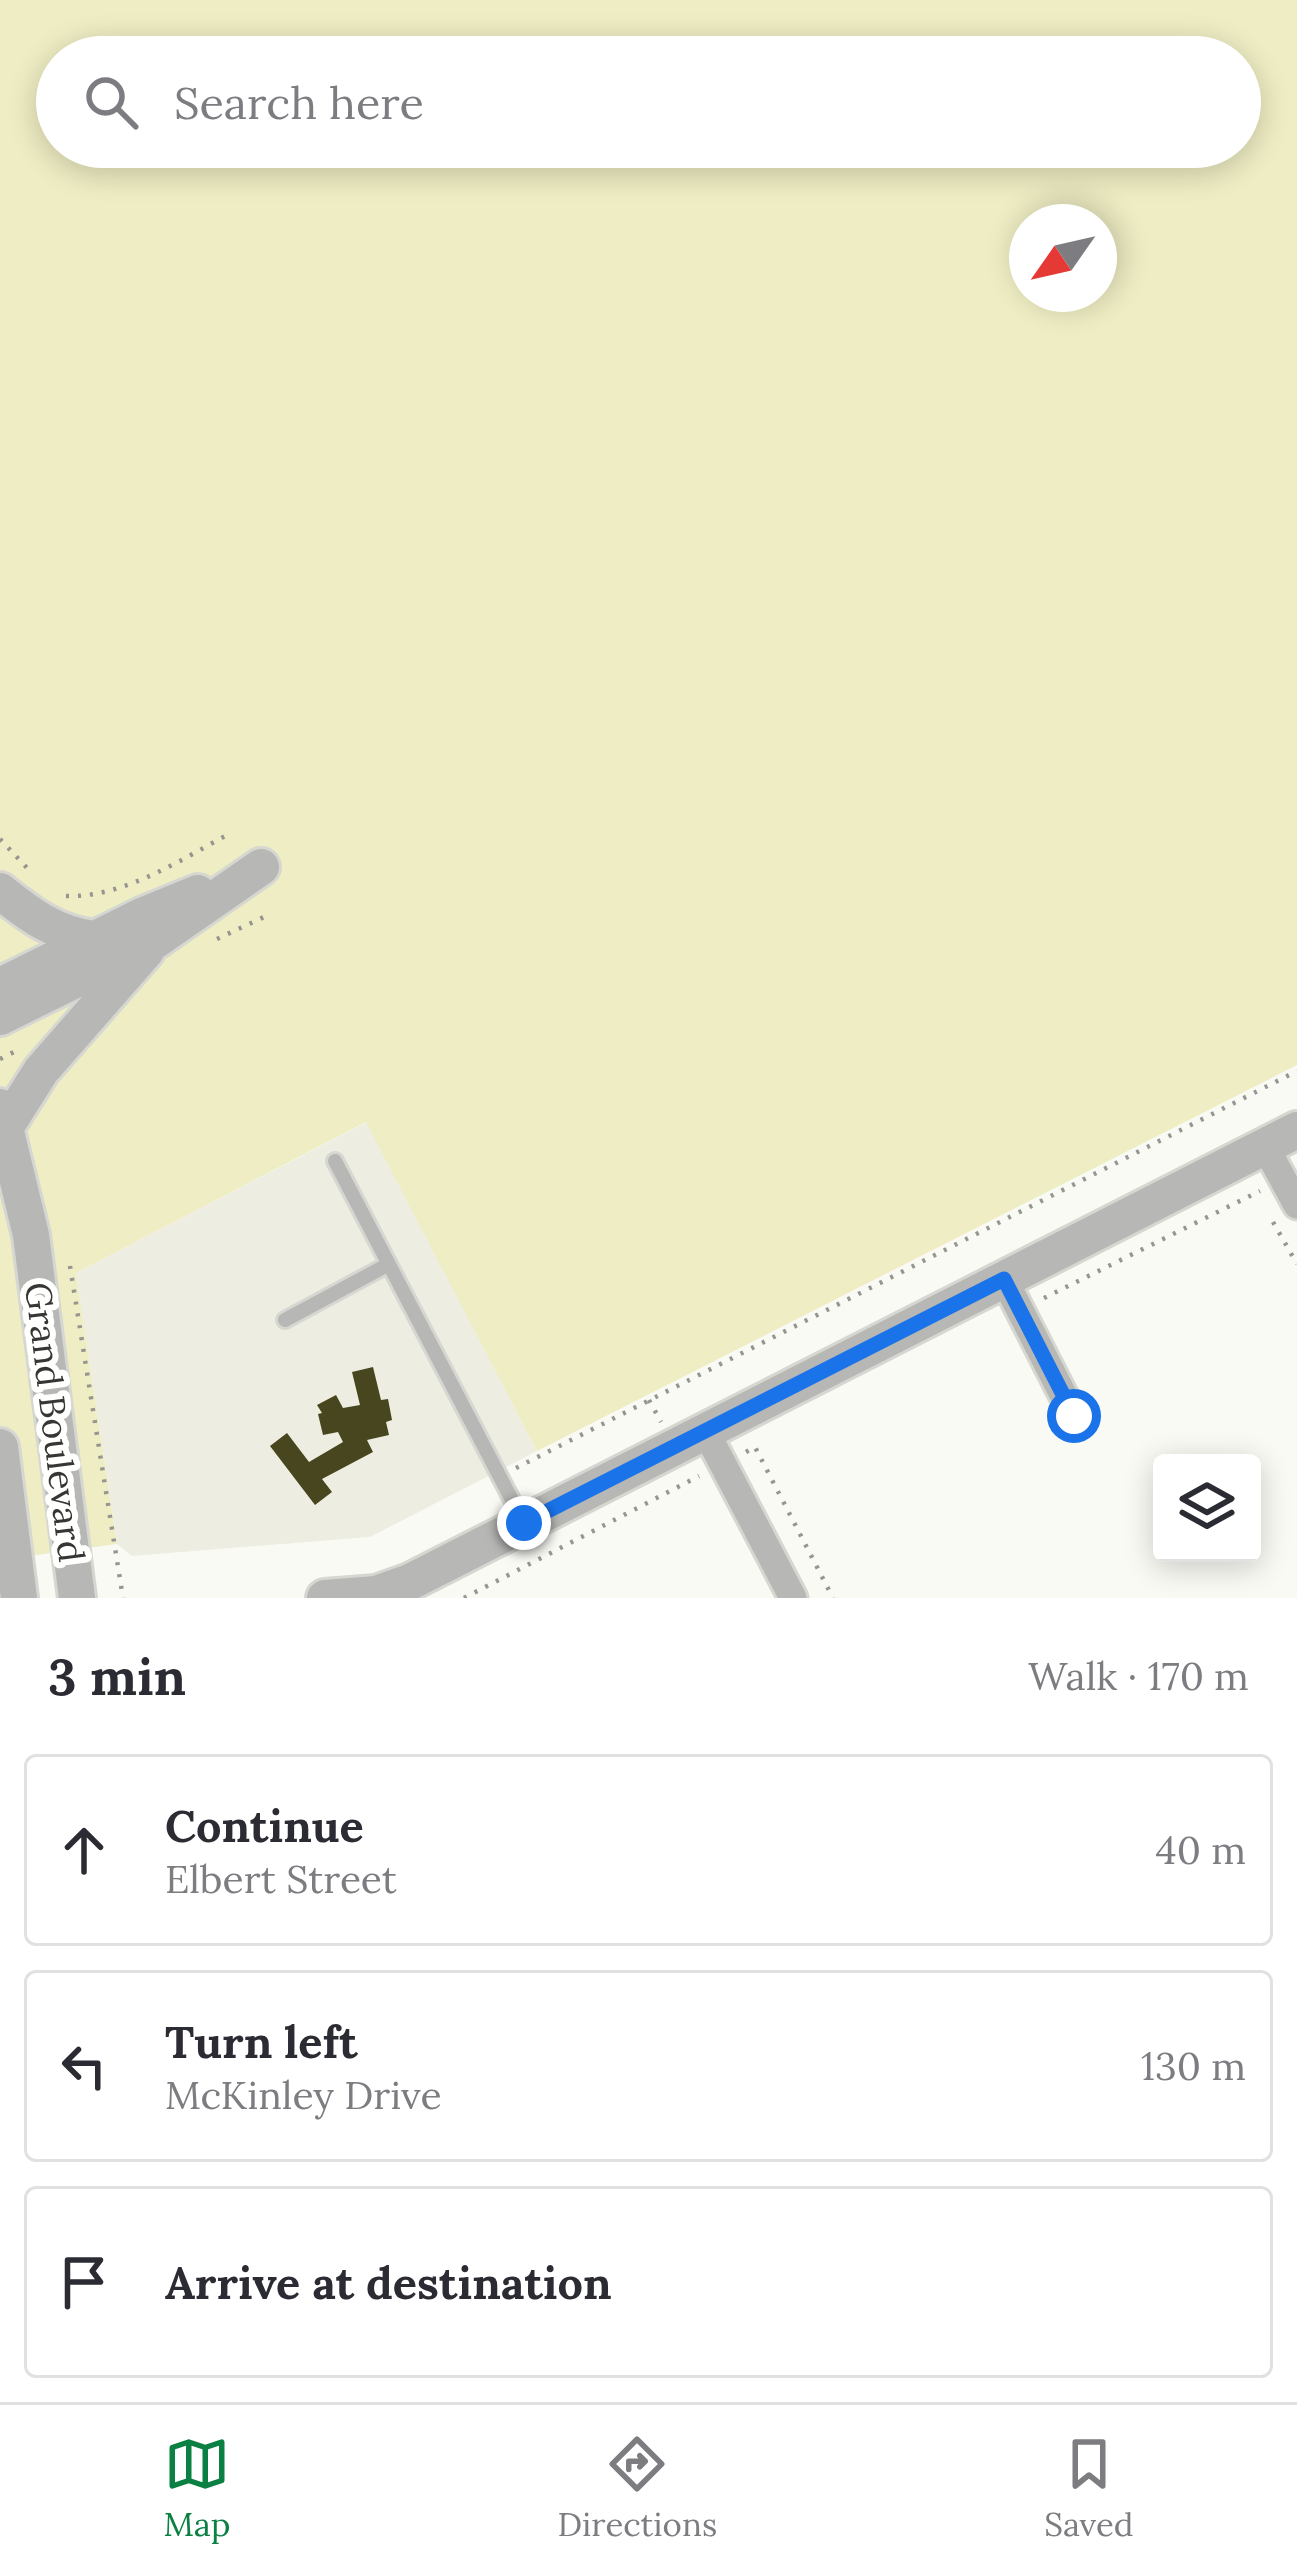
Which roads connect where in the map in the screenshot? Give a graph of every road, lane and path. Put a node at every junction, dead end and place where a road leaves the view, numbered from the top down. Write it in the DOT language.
graph roads {
  1 [pos="227,835"];
  2 [pos="0,839"];
  3 [pos="14,880"];
  4 [pos="57,891"];
  5 [pos="264,916"];
  6 [pos="94,939"];
  7 [pos="156,940"];
  8 [pos="213,941"];
  9 [pos="0,986"];
  10 [pos="0,1017"];
  11 [pos="1297,1071"];
  12 [pos="3,1117"];
  13 [pos="1281,1138"];
  14 [pos="335,1160"];
  15 [pos="1282,1179"];
  16 [pos="1297,1205"];
  17 [pos="67,1251"];
  18 [pos="389,1264"];
  19 [pos="1012,1295"];
  20 [pos="285,1320"];
  21 [pos="1074,1416"];
  22 [pos="705,1430"];
  23 [pos="0,1447"];
  24 [pos="702,1474"];
  25 [pos="500,1476"];
  26 [pos="524,1523"];
  27 [pos="396,1593"];
  28 [pos="19,1598"];
  29 [pos="77,1598"];
  30 [pos="123,1598"];
  31 [pos="325,1598"];
  32 [pos="464,1598"];
  33 [pos="793,1598"];
  1 -- 4 [label="path"];
  2 -- 3 [label="path"];
  3 -- 6 [label="street"];
  5 -- 8 [label="path"];
  6 -- 7 [label="street"];
  6 -- 9 [label="street"];
  7 -- 10 [label="street"];
  7 -- 12 [label="street"];
  11 -- 25 [label="path"];
  12 -- 29 [label="street, Grand Boulevard"];
  13 -- 15 [label="street"];
  13 -- 19 [label="street"];
  14 -- 18 [label="lane"];
  15 -- 16 [label="street"];
  15 -- 19 [label="path"];
  17 -- 30 [label="path"];
  18 -- 20 [label="lane"];
  18 -- 25 [label="lane"];
  19 -- 21 [label="street"];
  19 -- 22 [label="street"];
  22 -- 26 [label="street"];
  22 -- 33 [label="street"];
  23 -- 28 [label="street, Grand Boulevard"];
  24 -- 32 [label="path"];
  25 -- 26 [label="lane"];
  26 -- 27 [label="street"];
  27 -- 31 [label="street"];
}
